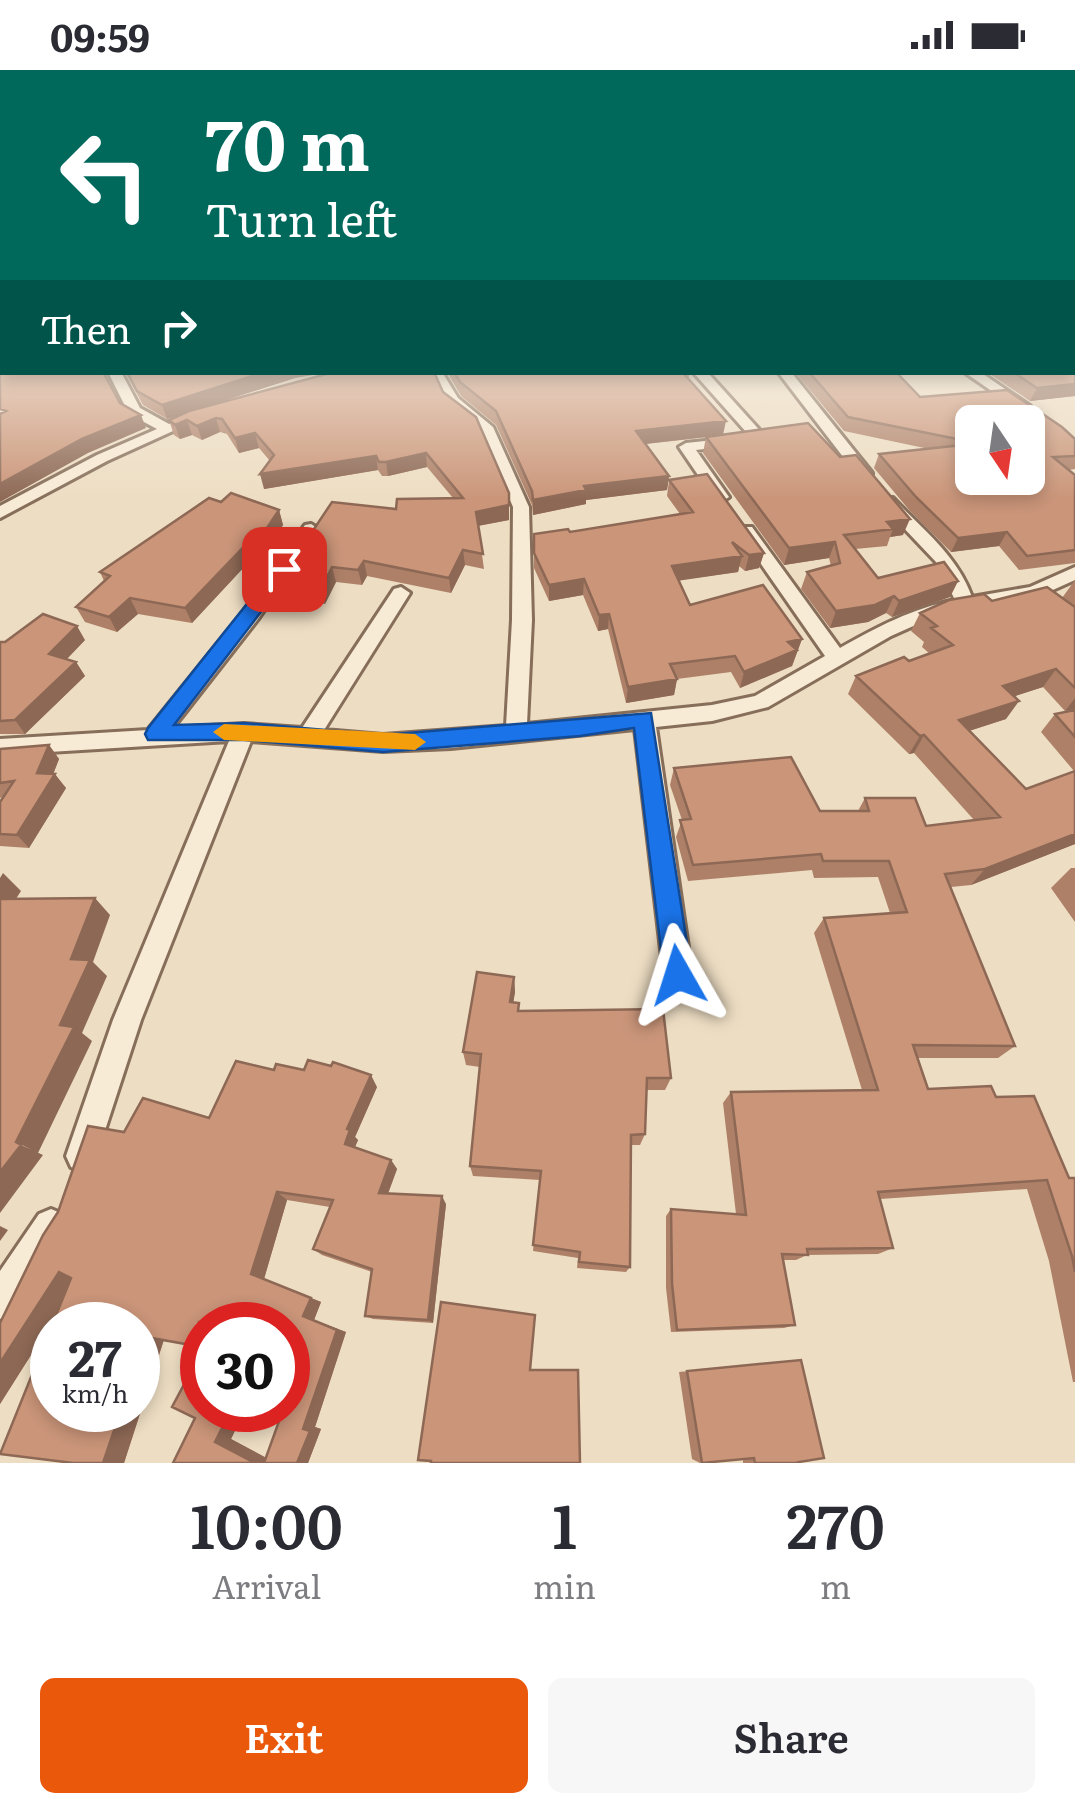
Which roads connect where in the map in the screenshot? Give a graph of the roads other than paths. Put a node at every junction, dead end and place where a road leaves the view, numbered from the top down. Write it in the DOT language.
graph roads {
  1 [pos="116,375"];
  2 [pos="436,375"];
  3 [pos="702,375"];
  4 [pos="786,375"];
  5 [pos="975,375"];
  6 [pos="1020,405"];
  7 [pos="217,409"];
  8 [pos="166,428"];
  9 [pos="0,495"];
  10 [pos="20,502"];
  11 [pos="0,513"];
  12 [pos="310,529"];
  13 [pos="1075,573"];
  14 [pos="401,594"];
  15 [pos="966,602"];
  16 [pos="836,658"];
  17 [pos="644,718"];
  18 [pos="244,732"];
  19 [pos="516,733"];
  20 [pos="156,734"];
  21 [pos="307,739"];
  22 [pos="0,747"];
  23 [pos="678,975"];
  24 [pos="0,1302"];
  1 -- 8 [label="street"];
  2 -- 19 [label="street"];
  3 -- 16 [label="street"];
  4 -- 15 [label="street"];
  5 -- 6 [label="street"];
  7 -- 8 [label="street"];
  8 -- 10 [label="street"];
  9 -- 10 [label="street"];
  10 -- 11 [label="street"];
  12 -- 20 [label="street"];
  13 -- 15 [label="street"];
  14 -- 21 [label="street"];
  15 -- 16 [label="street"];
  16 -- 17 [label="street"];
  17 -- 19 [label="street"];
  17 -- 23 [label="street"];
  18 -- 20 [label="street"];
  18 -- 21 [label="street"];
  18 -- 24 [label="street"];
  19 -- 21 [label="street"];
  20 -- 22 [label="street"];
}
